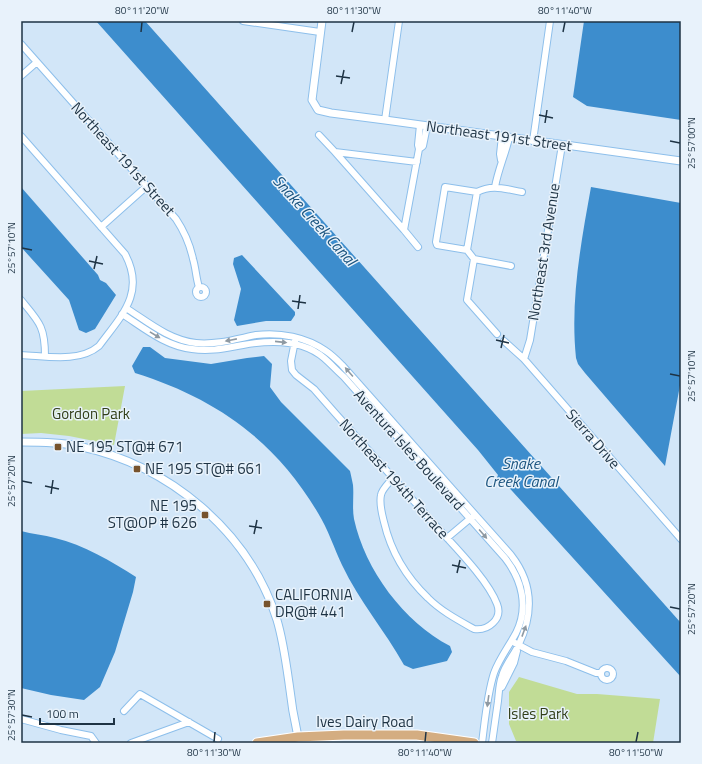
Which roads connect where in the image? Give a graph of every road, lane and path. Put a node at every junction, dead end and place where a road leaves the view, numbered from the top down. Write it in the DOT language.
graph roads {
  1 [pos="243,21"];
  2 [pos="322,21"];
  3 [pos="399,21"];
  4 [pos="550,21"];
  5 [pos="320,32"];
  6 [pos="21,44"];
  7 [pos="36,62"];
  8 [pos="21,76"];
  9 [pos="385,120"];
  10 [pos="424,125"];
  11 [pos="319,134"];
  12 [pos="21,136"];
  13 [pos="505,137"];
  14 [pos="533,141"];
  15 [pos="562,145"];
  16 [pos="335,152"];
  17 [pos="681,161"];
  18 [pos="417,162"];
  19 [pos="147,186"];
  20 [pos="495,187"];
  21 [pos="477,192"];
  22 [pos="522,192"];
  23 [pos="100,226"];
  24 [pos="404,230"];
  25 [pos="418,247"];
  26 [pos="467,250"];
  27 [pos="474,259"];
  28 [pos="512,266"];
  29 [pos="199,287"];
  30 [pos="21,300"];
  31 [pos="126,308"];
  32 [pos="122,314"];
  33 [pos="497,334"];
  34 [pos="296,337"];
  35 [pos="504,341"];
  36 [pos="294,345"];
  37 [pos="21,355"];
  38 [pos="45,356"];
  39 [pos="524,359"];
  40 [pos="21,442"];
  41 [pos="393,478"];
  42 [pos="472,517"];
  43 [pos="447,538"];
  44 [pos="681,539"];
  45 [pos="511,641"];
  46 [pos="518,645"];
  47 [pos="601,673"];
  48 [pos="124,711"];
  49 [pos="21,719"];
  50 [pos="189,722"];
  51 [pos="218,739"];
  52 [pos="299,740"];
  53 [pos="96,743"];
  54 [pos="131,743"];
  55 [pos="256,743"];
  56 [pos="474,743"];
  57 [pos="482,743"];
  58 [pos="492,743"];
  1 -- 5 [label="street"];
  2 -- 5 [label="street"];
  3 -- 9 [label="street"];
  4 -- 14 [label="street"];
  5 -- 9 [label="street, Northeast 191st Street"];
  6 -- 7 [label="street, Northeast 191st Street"];
  7 -- 8 [label="street"];
  7 -- 19 [label="street, Northeast 191st Street"];
  9 -- 10 [label="street, Northeast 191st Street"];
  10 -- 13 [label="street, Northeast 191st Street"];
  10 -- 18 [label="street"];
  11 -- 16 [label="street"];
  12 -- 23 [label="street"];
  13 -- 14 [label="street, Northeast 191st Street"];
  13 -- 20 [label="street"];
  14 -- 15 [label="street, Northeast 191st Street"];
  15 -- 17 [label="street, Northeast 191st Street"];
  15 -- 39 [label="street, Northeast 3rd Avenue"];
  16 -- 18 [label="street"];
  16 -- 24 [label="street"];
  18 -- 24 [label="street"];
  19 -- 23 [label="street"];
  19 -- 29 [label="street, Northeast 191st Street"];
  20 -- 21 [label="street"];
  20 -- 22 [label="street"];
  21 -- 26 [label="street"];
  21 -- 26 [label="street"];
  23 -- 31 [label="street"];
  24 -- 25 [label="street"];
  26 -- 27 [label="street"];
  27 -- 28 [label="street"];
  27 -- 33 [label="street"];
  30 -- 38 [label="street"];
  31 -- 32 [label="street"];
  34 -- 31 [label="street, Aventura Isles Boulevard, one-way"];
  32 -- 36 [label="street, Aventura Isles Boulevard, one-way"];
  32 -- 38 [label="street"];
  34 -- 36 [label="street, Northeast 194th Terrace"];
  42 -- 34 [label="street, Aventura Isles Boulevard, one-way"];
  35 -- 39 [label="street, Sierra Drive"];
  36 -- 41 [label="street, Northeast 194th Terrace"];
  36 -- 42 [label="street, Aventura Isles Boulevard"];
  37 -- 38 [label="street"];
  39 -- 44 [label="street, Sierra Drive"];
  40 -- 52 [label="street"];
  41 -- 43 [label="street, Northeast 194th Terrace"];
  41 -- 43 [label="street, Northeast 194th Terrace"];
  42 -- 43 [label="street"];
  42 -- 45 [label="street, Aventura Isles Boulevard, one-way"];
  46 -- 42 [label="street, Aventura Isles Boulevard, one-way"];
  45 -- 46 [label="street"];
  45 -- 57 [label="street, Aventura Isles Boulevard, one-way"];
  46 -- 47 [label="street"];
  46 -- 58 [label="street, Aventura Isles Boulevard"];
  48 -- 50 [label="street"];
  49 -- 53 [label="street"];
  50 -- 51 [label="street"];
  50 -- 54 [label="street"];
  52 -- 55 [label="main road, Ives Dairy Road"];
  52 -- 56 [label="main road, Ives Dairy Road"];
}
